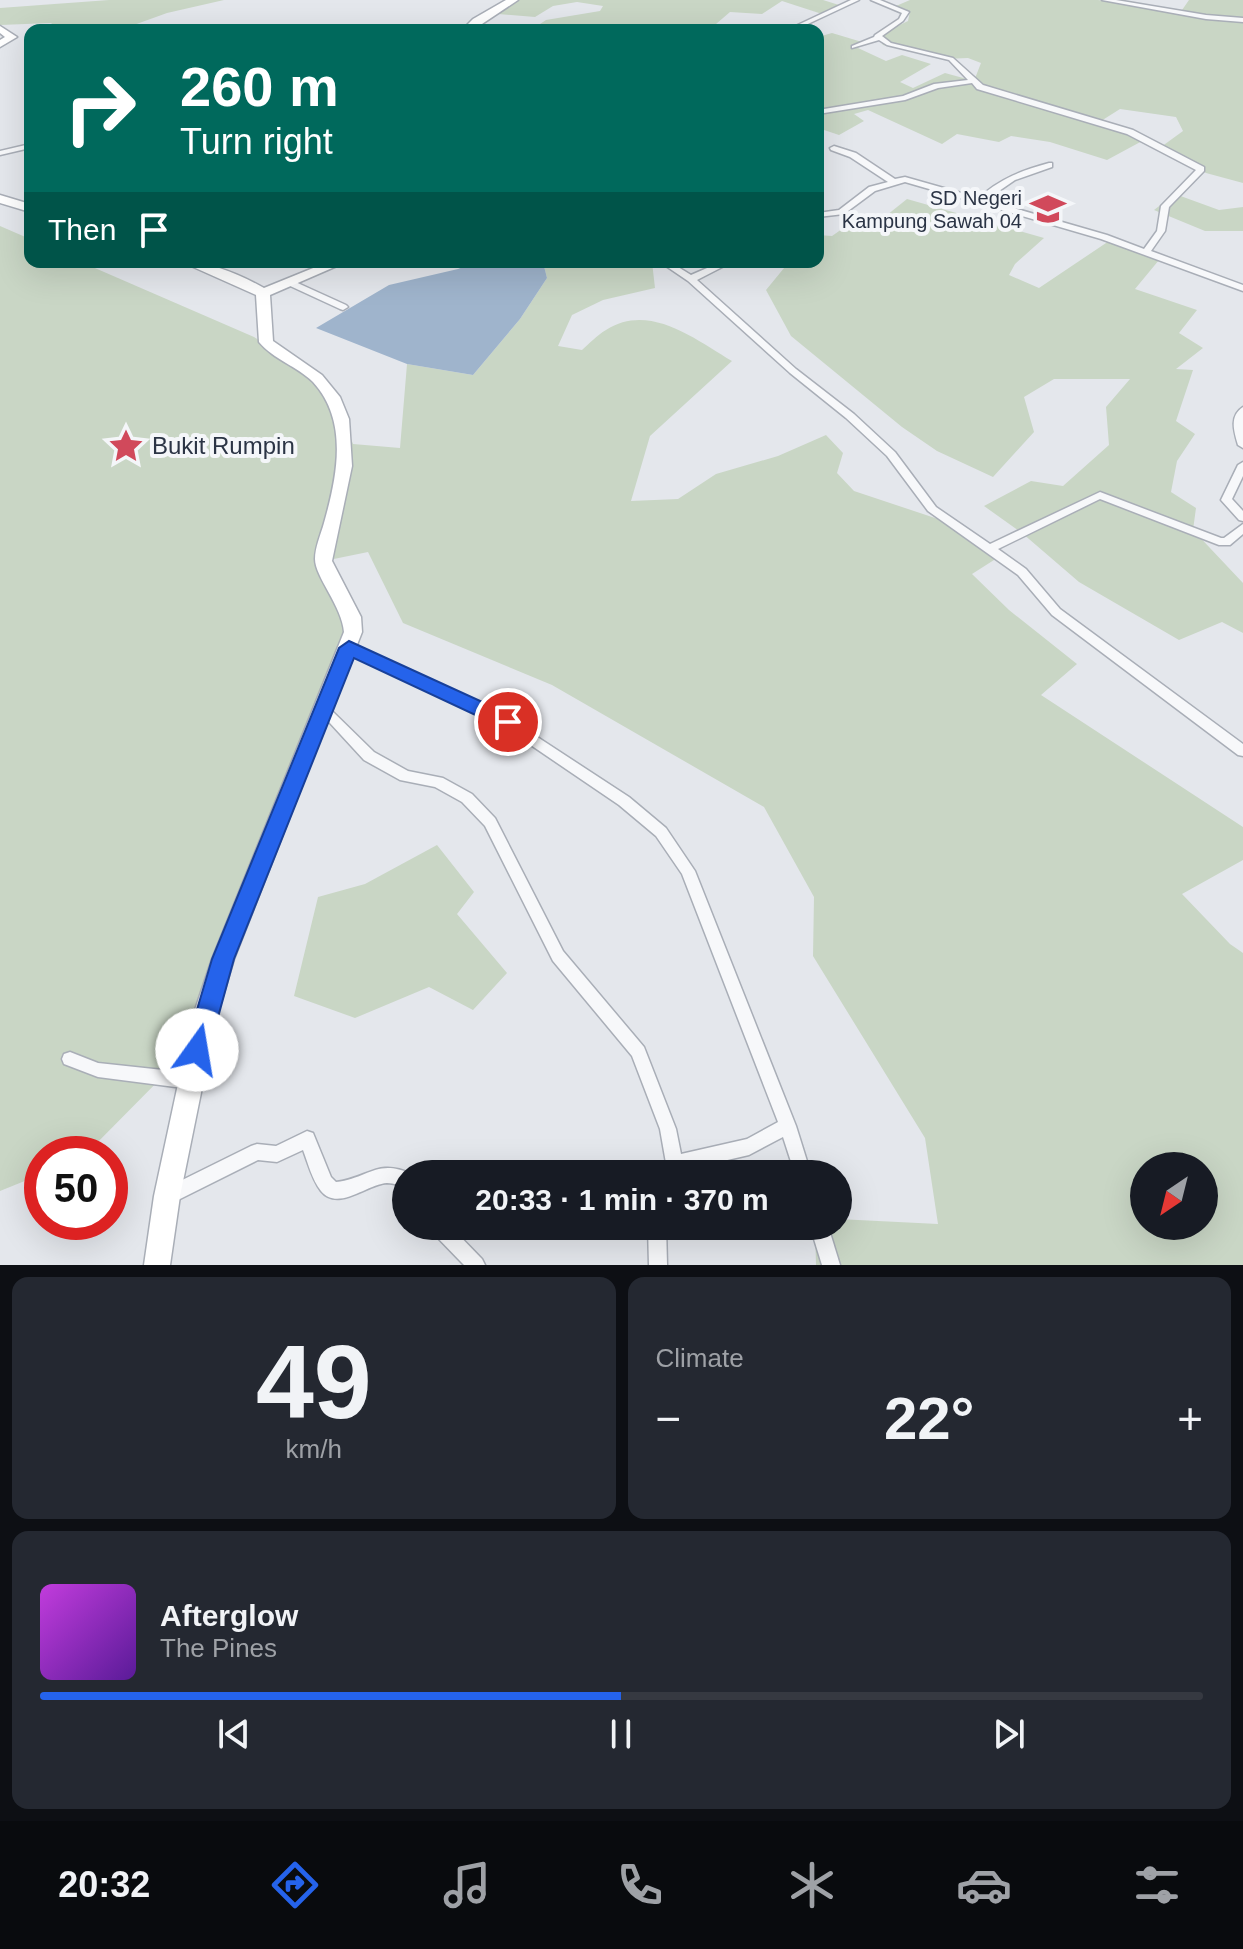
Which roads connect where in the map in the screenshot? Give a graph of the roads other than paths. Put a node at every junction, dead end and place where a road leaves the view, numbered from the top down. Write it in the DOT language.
graph roads {
  1 [pos="513,0"];
  2 [pos="856,0"];
  3 [pos="874,0"];
  4 [pos="1105,0"];
  5 [pos="1243,20"];
  6 [pos="473,24"];
  7 [pos="803,24"];
  8 [pos="0,29"];
  9 [pos="878,38"];
  10 [pos="0,44"];
  11 [pos="854,47"];
  12 [pos="974,81"];
  13 [pos="824,111"];
  14 [pos="24,147"];
  15 [pos="834,148"];
  16 [pos="0,153"];
  17 [pos="1049,165"];
  18 [pos="892,181"];
  19 [pos="0,199"];
  20 [pos="980,201"];
  21 [pos="24,206"];
  22 [pos="824,214"];
  23 [pos="1147,251"];
  24 [pos="206,268"];
  25 [pos="325,268"];
  26 [pos="674,268"];
  27 [pos="715,268"];
  28 [pos="691,279"];
  29 [pos="291,283"];
  30 [pos="1243,288"];
  31 [pos="263,293"];
  32 [pos="343,307"];
  33 [pos="1243,410"];
  34 [pos="1243,445"];
  35 [pos="1243,465"];
  36 [pos="1243,517"];
  37 [pos="1243,528"];
  38 [pos="989,549"];
  39 [pos="349,648"];
  40 [pos="324,710"];
  41 [pos="1243,751"];
  42 [pos="70,1059"];
  43 [pos="191,1081"];
  44 [pos="788,1126"];
  45 [pos="671,1160"];
  46 [pos="704,1160"];
  47 [pos="799,1160"];
  48 [pos="392,1173"];
  49 [pos="167,1196"];
  50 [pos="452,1240"];
  51 [pos="657,1240"];
  52 [pos="823,1240"];
  53 [pos="157,1265"];
  54 [pos="476,1265"];
  55 [pos="658,1265"];
  56 [pos="831,1265"];
  1 -- 6 [label="main road"];
  2 -- 7 [label="street"];
  3 -- 9 [label="street"];
  4 -- 5 [label="street"];
  8 -- 10 [label="main road"];
  9 -- 11 [label="street"];
  9 -- 12 [label="street"];
  12 -- 13 [label="street"];
  12 -- 23 [label="street"];
  14 -- 16 [label="street"];
  15 -- 18 [label="street"];
  17 -- 20 [label="street"];
  18 -- 20 [label="street"];
  18 -- 22 [label="street"];
  19 -- 21 [label="main road"];
  20 -- 23 [label="street"];
  23 -- 30 [label="street"];
  24 -- 31 [label="main road"];
  25 -- 29 [label="main road"];
  26 -- 28 [label="street"];
  27 -- 28 [label="street"];
  28 -- 38 [label="street"];
  29 -- 31 [label="main road"];
  29 -- 32 [label="street"];
  31 -- 39 [label="main road"];
  33 -- 34 [label="street"];
  35 -- 36 [label="street"];
  37 -- 38 [label="street"];
  38 -- 41 [label="street"];
  39 -- 40 [label="main road"];
  39 -- 44 [label="street"];
  40 -- 43 [label="main road"];
  40 -- 45 [label="street"];
  42 -- 43 [label="street"];
  43 -- 49 [label="main road"];
  44 -- 46 [label="street"];
  44 -- 47 [label="street"];
  48 -- 49 [label="street"];
  49 -- 53 [label="main road"];
  50 -- 54 [label="street"];
  51 -- 55 [label="street"];
  52 -- 56 [label="street"];
}
